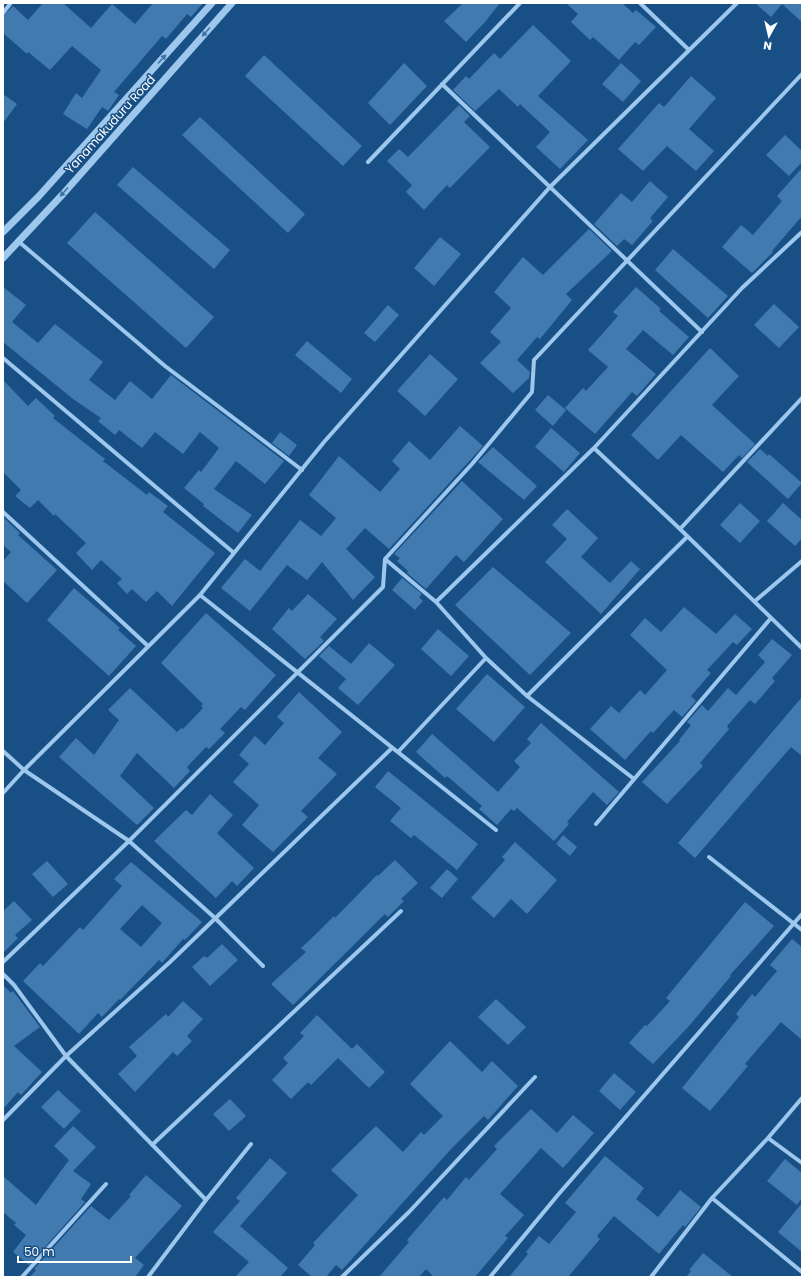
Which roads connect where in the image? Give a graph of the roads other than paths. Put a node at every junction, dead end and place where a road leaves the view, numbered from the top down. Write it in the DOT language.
graph roads {
  1 [pos="212,3"];
  2 [pos="232,3"];
  3 [pos="520,3"];
  4 [pos="640,3"];
  5 [pos="737,3"];
  6 [pos="10,4"];
  7 [pos="3,13"];
  8 [pos="689,50"];
  9 [pos="802,74"];
  10 [pos="442,84"];
  11 [pos="368,162"];
  12 [pos="550,187"];
  13 [pos="3,232"];
  14 [pos="802,232"];
  15 [pos="18,241"];
  16 [pos="3,258"];
  17 [pos="626,260"];
  18 [pos="702,332"];
  19 [pos="3,358"];
  20 [pos="802,398"];
  21 [pos="594,448"];
  22 [pos="302,470"];
  23 [pos="3,512"];
  24 [pos="680,528"];
  25 [pos="687,537"];
  26 [pos="234,553"];
  27 [pos="385,559"];
  28 [pos="802,560"];
  29 [pos="200,595"];
  30 [pos="755,601"];
  31 [pos="436,602"];
  32 [pos="770,618"];
  33 [pos="148,646"];
  34 [pos="802,648"];
  35 [pos="486,658"];
  36 [pos="298,673"];
  37 [pos="527,696"];
  38 [pos="392,748"];
  39 [pos="3,751"];
  40 [pos="398,752"];
  41 [pos="24,770"];
  42 [pos="634,779"];
  43 [pos="3,793"];
  44 [pos="596,824"];
  45 [pos="496,830"];
  46 [pos="129,841"];
  47 [pos="709,857"];
  48 [pos="401,911"];
  49 [pos="802,914"];
  50 [pos="216,918"];
  51 [pos="794,924"];
  52 [pos="802,930"];
  53 [pos="3,962"];
  54 [pos="263,966"];
  55 [pos="3,974"];
  56 [pos="66,1056"];
  57 [pos="535,1077"];
  58 [pos="802,1098"];
  59 [pos="3,1120"];
  60 [pos="768,1138"];
  61 [pos="251,1144"];
  62 [pos="152,1145"];
  63 [pos="802,1163"];
  64 [pos="106,1184"];
  65 [pos="712,1198"];
  66 [pos="206,1200"];
  67 [pos="802,1272"];
  68 [pos="22,1277"];
  69 [pos="148,1277"];
  70 [pos="342,1277"];
  71 [pos="492,1277"];
  72 [pos="652,1277"];
  13 -- 1 [label="street, Yanamakuduru Road, one-way"];
  2 -- 15 [label="street, Yanamakuduru Road, one-way"];
  3 -- 10 [label="street"];
  4 -- 8 [label="street"];
  5 -- 8 [label="street"];
  6 -- 7 [label="street"];
  8 -- 12 [label="street"];
  9 -- 17 [label="street"];
  10 -- 11 [label="street"];
  10 -- 12 [label="street"];
  12 -- 17 [label="street"];
  12 -- 22 [label="street"];
  14 -- 18 [label="street"];
  15 -- 16 [label="street, Yanamakuduru Road"];
  15 -- 22 [label="street"];
  17 -- 18 [label="street"];
  17 -- 27 [label="street"];
  18 -- 21 [label="street"];
  19 -- 26 [label="street"];
  20 -- 24 [label="street"];
  21 -- 24 [label="street"];
  21 -- 31 [label="street"];
  22 -- 26 [label="street"];
  23 -- 33 [label="street"];
  24 -- 25 [label="street"];
  25 -- 30 [label="street"];
  25 -- 37 [label="street"];
  26 -- 29 [label="street"];
  27 -- 31 [label="street"];
  27 -- 36 [label="street"];
  28 -- 30 [label="street"];
  29 -- 33 [label="street"];
  29 -- 36 [label="street"];
  30 -- 32 [label="street"];
  31 -- 35 [label="street"];
  32 -- 34 [label="street"];
  32 -- 42 [label="street"];
  33 -- 41 [label="street"];
  35 -- 37 [label="street"];
  35 -- 40 [label="street"];
  36 -- 38 [label="street"];
  36 -- 46 [label="street"];
  37 -- 42 [label="street"];
  38 -- 40 [label="street"];
  38 -- 50 [label="street"];
  39 -- 41 [label="street"];
  40 -- 45 [label="street"];
  41 -- 43 [label="street"];
  41 -- 46 [label="street"];
  42 -- 44 [label="street"];
  46 -- 50 [label="street"];
  46 -- 53 [label="street"];
  47 -- 51 [label="street"];
  48 -- 62 [label="street"];
  49 -- 51 [label="street"];
  50 -- 54 [label="street"];
  50 -- 56 [label="street"];
  51 -- 52 [label="street"];
  51 -- 71 [label="street"];
  55 -- 56 [label="street"];
  56 -- 59 [label="street"];
  56 -- 62 [label="street"];
  57 -- 70 [label="street"];
  58 -- 60 [label="street"];
  60 -- 63 [label="street"];
  60 -- 65 [label="street"];
  61 -- 66 [label="street"];
  62 -- 66 [label="street"];
  64 -- 68 [label="street"];
  65 -- 67 [label="street"];
  65 -- 72 [label="street"];
  66 -- 69 [label="street"];
}
